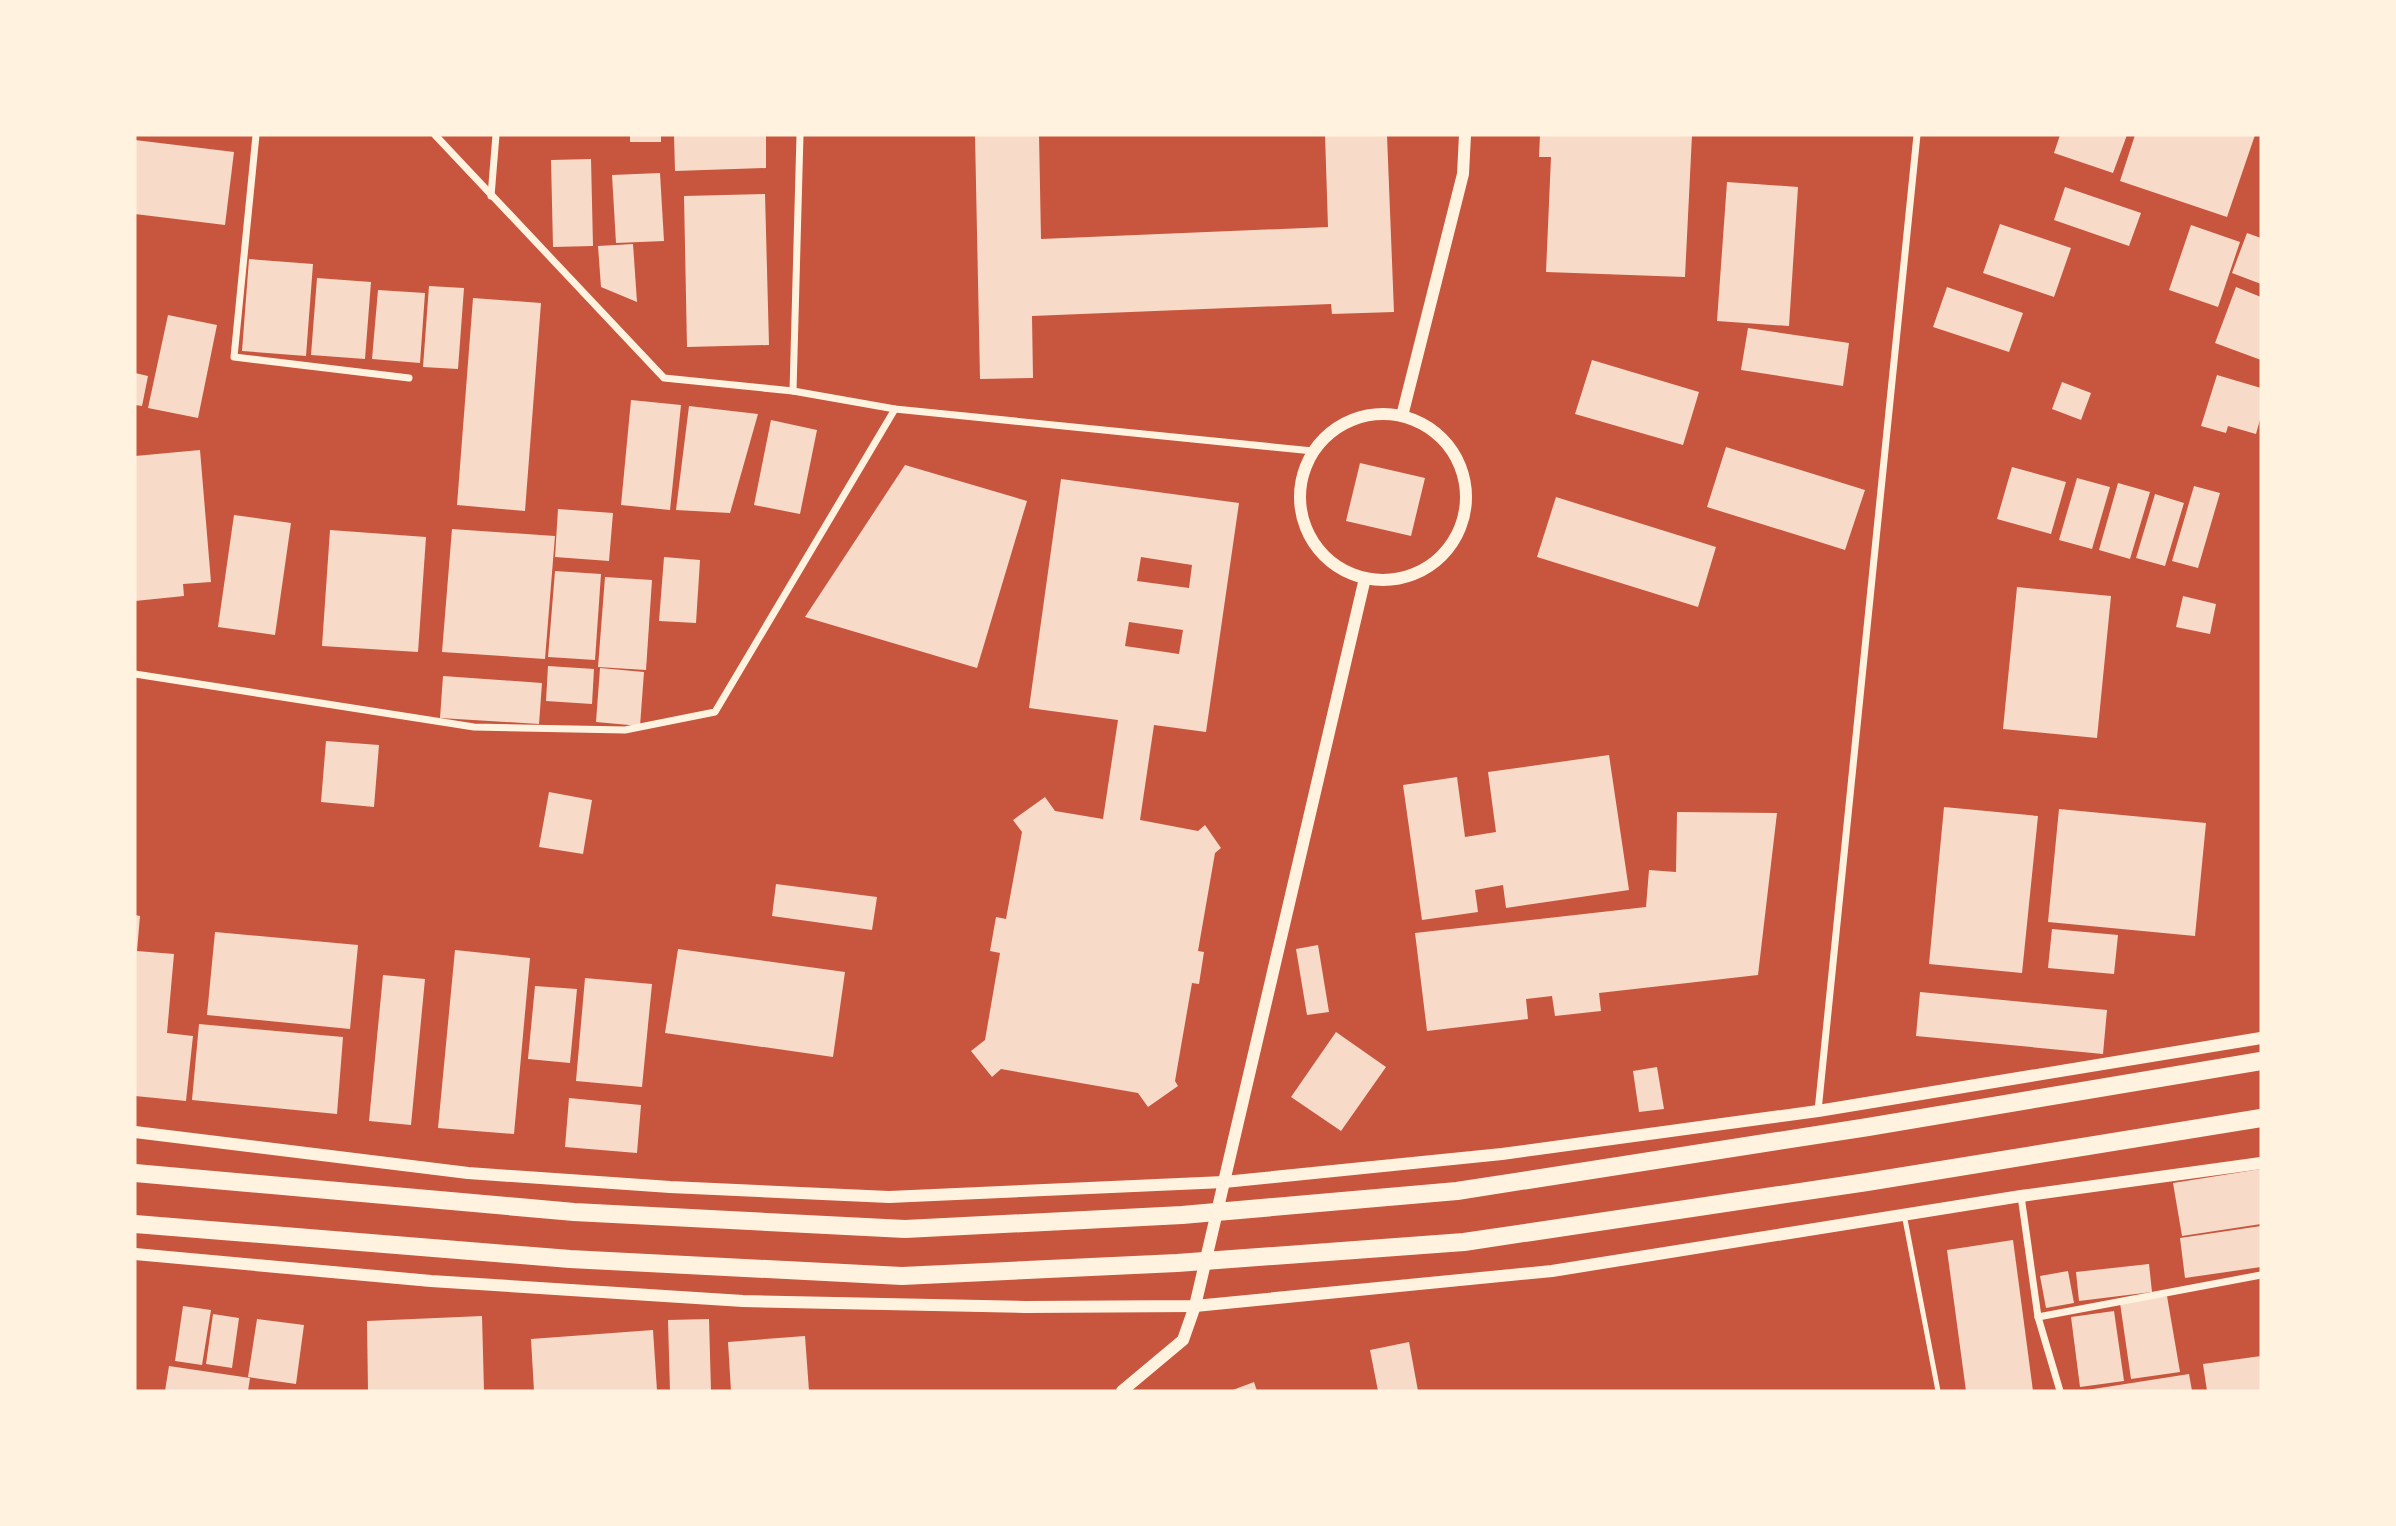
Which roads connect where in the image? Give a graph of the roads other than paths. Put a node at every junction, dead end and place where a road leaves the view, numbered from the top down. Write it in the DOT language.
graph roads {
  1 [pos="256,135"];
  2 [pos="435,135"];
  3 [pos="496,135"];
  4 [pos="800,135"];
  5 [pos="1465,135"];
  6 [pos="1917,135"];
  7 [pos="491,195"];
  8 [pos="409,378"];
  9 [pos="793,391"];
  10 [pos="895,409"];
  11 [pos="1402,416"];
  12 [pos="1313,451"];
  13 [pos="1364,578"];
  14 [pos="135,674"];
  15 [pos="2261,1038"];
  16 [pos="2261,1062"];
  17 [pos="1818,1111"];
  18 [pos="2261,1118"];
  19 [pos="135,1132"];
  20 [pos="2261,1163"];
  21 [pos="135,1173"];
  22 [pos="1224,1182"];
  23 [pos="2021,1196"];
  24 [pos="1904,1214"];
  25 [pos="135,1224"];
  26 [pos="135,1254"];
  27 [pos="2261,1275"];
  28 [pos="1195,1306"];
  29 [pos="2038,1317"];
  30 [pos="1122,1391"];
  31 [pos="1938,1391"];
  32 [pos="2060,1391"];
  1 -- 8 [label="street"];
  2 -- 7 [label="street"];
  3 -- 7 [label="street"];
  4 -- 9 [label="street"];
  5 -- 11 [label="street"];
  6 -- 17 [label="street"];
  7 -- 9 [label="street"];
  9 -- 10 [label="street"];
  10 -- 12 [label="street"];
  10 -- 14 [label="street"];
  11 -- 12 [label="street"];
  11 -- 13 [label="street"];
  12 -- 13 [label="street"];
  13 -- 22 [label="street"];
  15 -- 17 [label="street"];
  16 -- 21 [label="main road"];
  17 -- 22 [label="street"];
  18 -- 25 [label="main road"];
  19 -- 22 [label="street"];
  20 -- 23 [label="street"];
  22 -- 28 [label="street"];
  23 -- 24 [label="street"];
  23 -- 29 [label="street"];
  24 -- 28 [label="street"];
  24 -- 31 [label="lane"];
  26 -- 28 [label="street"];
  27 -- 29 [label="street"];
  28 -- 30 [label="street"];
  29 -- 32 [label="street"];
}
